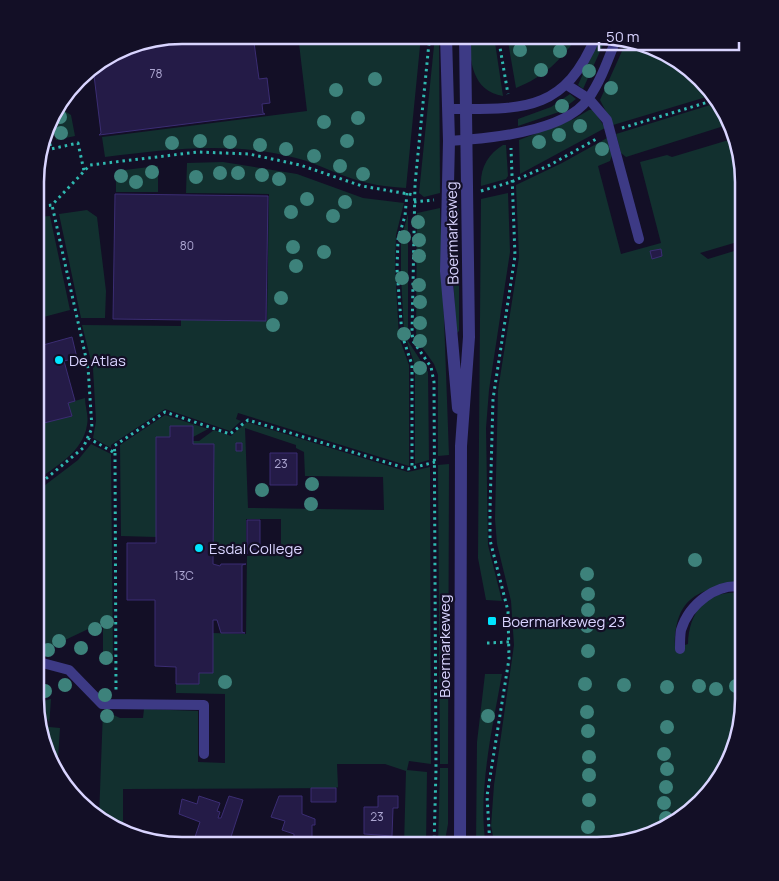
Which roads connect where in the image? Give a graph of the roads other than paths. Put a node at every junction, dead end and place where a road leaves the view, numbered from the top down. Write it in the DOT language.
graph roads {
  1 [pos="446,44"];
  2 [pos="465,44"];
  3 [pos="591,44"];
  4 [pos="613,45"];
  5 [pos="567,85"];
  6 [pos="589,98"];
  7 [pos="448,109"];
  8 [pos="466,109"];
  9 [pos="467,140"];
  10 [pos="449,141"];
  11 [pos="640,239"];
  12 [pos="462,446"];
  13 [pos="735,587"];
  14 [pos="680,649"];
  15 [pos="44,663"];
  16 [pos="204,754"];
  17 [pos="460,837"];
  1 -- 7 [label="street, Boermarkeweg"];
  2 -- 8 [label="street, Boermarkeweg"];
  3 -- 5 [label="lane"];
  4 -- 6 [label="lane"];
  5 -- 6 [label="lane"];
  5 -- 8 [label="lane"];
  6 -- 9 [label="lane"];
  6 -- 11 [label="lane"];
  7 -- 8 [label="lane"];
  7 -- 10 [label="street, Boermarkeweg"];
  8 -- 9 [label="street, Boermarkeweg"];
  9 -- 10 [label="lane"];
  9 -- 12 [label="street, Boermarkeweg"];
  10 -- 12 [label="street, Boermarkeweg"];
  12 -- 17 [label="street, Boermarkeweg"];
  13 -- 14 [label="lane"];
  15 -- 16 [label="lane"];
}
